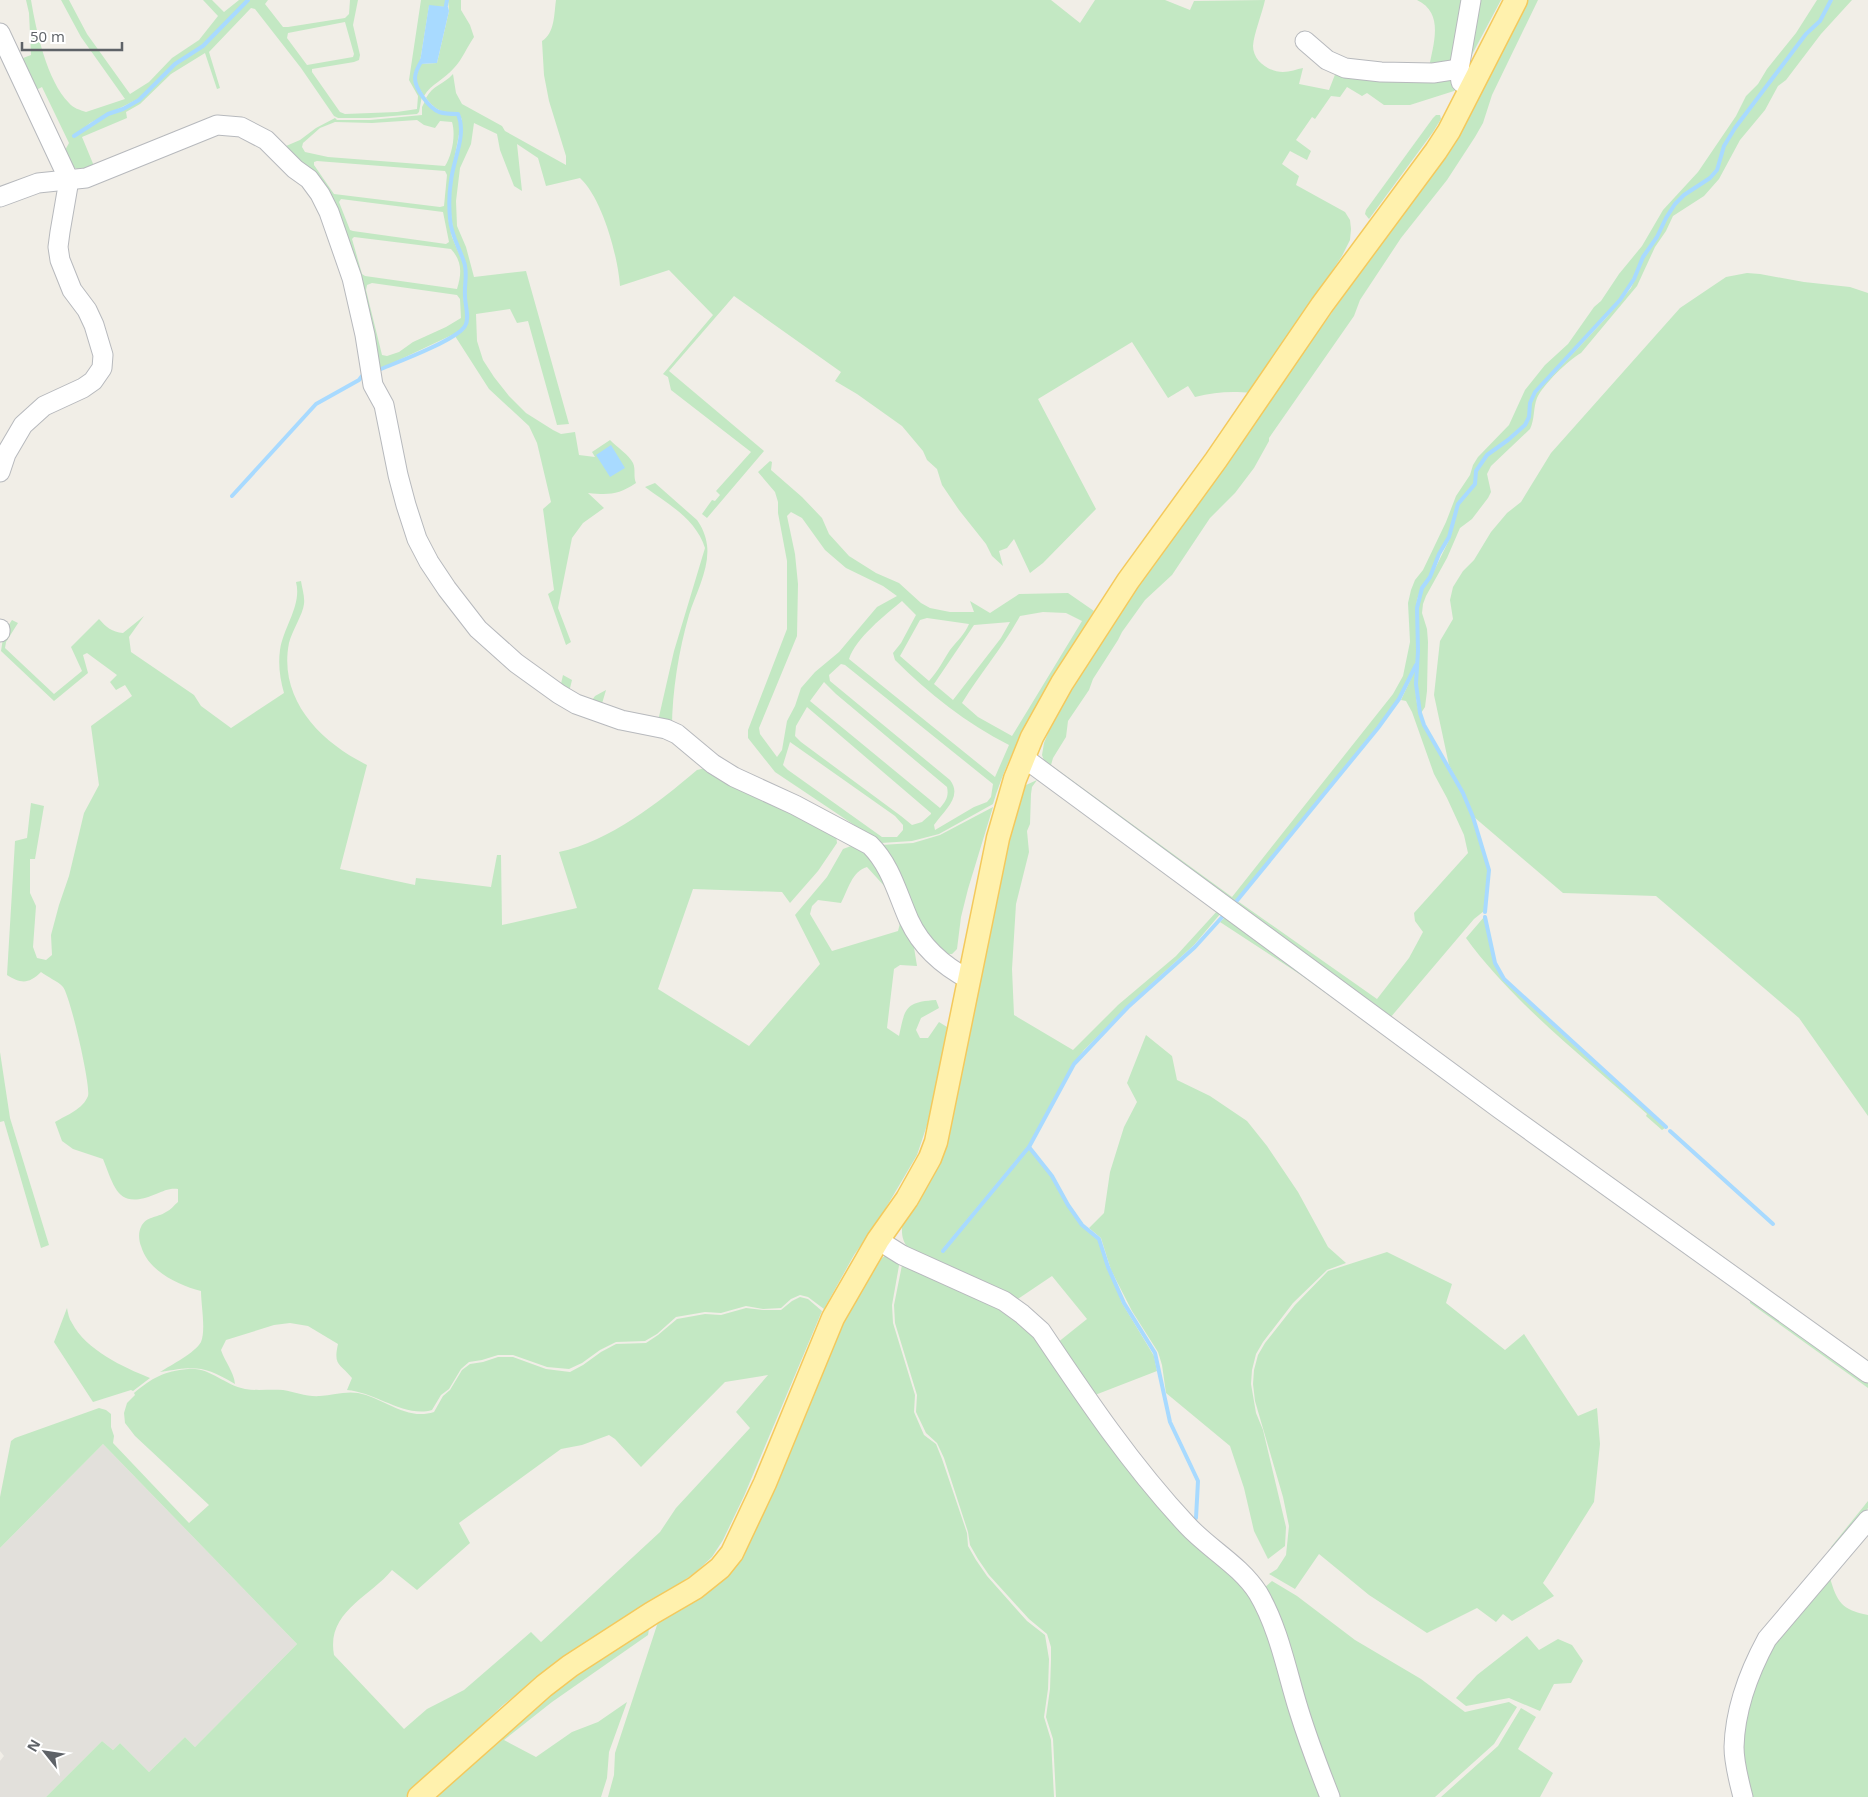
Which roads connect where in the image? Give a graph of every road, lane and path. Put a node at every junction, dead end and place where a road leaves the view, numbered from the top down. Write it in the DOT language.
graph roads {
  1 [pos="1471,0"];
  2 [pos="1516,0"];
  3 [pos="0,33"];
  4 [pos="1305,41"];
  5 [pos="1459,69"];
  6 [pos="1464,103"];
  7 [pos="69,180"];
  8 [pos="0,198"];
  9 [pos="0,472"];
  10 [pos="1023,757"];
  11 [pos="970,980"];
  12 [pos="878,1240"];
  13 [pos="1868,1373"];
  14 [pos="1868,1520"];
  15 [pos="419,1797"];
  16 [pos="1330,1797"];
  17 [pos="1743,1797"];
  1 -- 5 [label="street"];
  2 -- 6 [label="main road"];
  3 -- 7 [label="street"];
  4 -- 5 [label="street"];
  5 -- 6 [label="street"];
  6 -- 10 [label="main road"];
  7 -- 8 [label="street"];
  7 -- 9 [label="street"];
  7 -- 11 [label="street"];
  10 -- 11 [label="main road"];
  10 -- 13 [label="street"];
  11 -- 12 [label="main road"];
  12 -- 15 [label="main road"];
  12 -- 16 [label="street"];
  14 -- 17 [label="street"];
}
